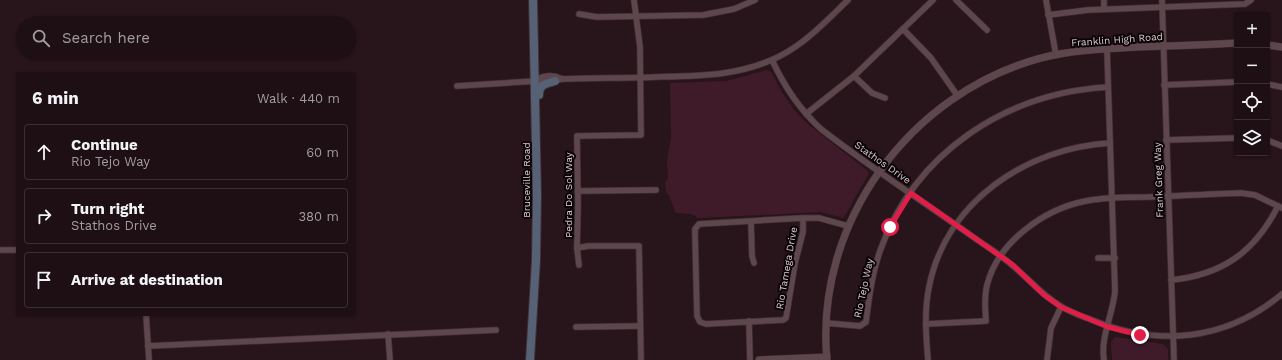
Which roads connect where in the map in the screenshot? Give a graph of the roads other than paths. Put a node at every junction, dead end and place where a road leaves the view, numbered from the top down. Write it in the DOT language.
graph roads {
  1 [pos="533,0"];
  2 [pos="634,0"];
  3 [pos="755,0"];
  4 [pos="848,0"];
  5 [pos="933,0"];
  6 [pos="956,0"];
  7 [pos="1046,0"];
  8 [pos="1104,0"];
  9 [pos="1251,0"];
  10 [pos="1162,3"];
  11 [pos="1104,9"];
  12 [pos="579,14"];
  13 [pos="1048,15"];
  14 [pos="636,16"];
  15 [pos="903,29"];
  16 [pos="987,30"];
  17 [pos="1234,43"];
  18 [pos="1270,45"];
  19 [pos="1163,46"];
  20 [pos="1282,47"];
  21 [pos="1107,49"];
  22 [pos="1056,55"];
  23 [pos="772,60"];
  24 [pos="854,76"];
  25 [pos="641,78"];
  26 [pos="559,80"];
  27 [pos="536,81"];
  28 [pos="1234,82"];
  29 [pos="1164,85"];
  30 [pos="1270,85"];
  31 [pos="457,86"];
  32 [pos="1108,87"];
  33 [pos="1282,87"];
  34 [pos="957,96"];
  35 [pos="885,98"];
  36 [pos="536,103"];
  37 [pos="806,114"];
  38 [pos="1234,138"];
  39 [pos="1166,140"];
  40 [pos="1270,141"];
  41 [pos="1110,143"];
  42 [pos="1282,146"];
  43 [pos="879,170"];
  44 [pos="656,190"];
  45 [pos="578,191"];
  46 [pos="911,193"];
  47 [pos="1168,196"];
  48 [pos="1112,198"];
  49 [pos="1280,207"];
  50 [pos="803,218"];
  51 [pos="751,222"];
  52 [pos="956,225"];
  53 [pos="848,226"];
  54 [pos="577,248"];
  55 [pos="0,250"];
  56 [pos="16,250"];
  57 [pos="1001,257"];
  58 [pos="1098,258"];
  59 [pos="1114,258"];
  60 [pos="754,263"];
  61 [pos="579,265"];
  62 [pos="1171,280"];
  63 [pos="1282,294"];
  64 [pos="1061,307"];
  65 [pos="146,316"];
  66 [pos="749,321"];
  67 [pos="826,323"];
  68 [pos="926,324"];
  69 [pos="640,326"];
  70 [pos="576,327"];
  71 [pos="1108,327"];
  72 [pos="496,330"];
  73 [pos="388,334"];
  74 [pos="1173,337"];
  75 [pos="148,346"];
  76 [pos="827,358"];
  77 [pos="149,360"];
  78 [pos="390,360"];
  79 [pos="530,360"];
  80 [pos="641,360"];
  81 [pos="750,360"];
  82 [pos="759,360"];
  83 [pos="928,360"];
  84 [pos="1047,360"];
  85 [pos="1104,360"];
  86 [pos="1174,360"];
  1 -- 27 [label="main road, Bruceville Road"];
  2 -- 14 [label="street"];
  3 -- 14 [label="street"];
  4 -- 23 [label="street"];
  5 -- 15 [label="street"];
  6 -- 16 [label="street"];
  7 -- 13 [label="street"];
  8 -- 11 [label="street"];
  9 -- 10 [label="street"];
  10 -- 11 [label="street"];
  10 -- 19 [label="street, Frank Greg Way"];
  11 -- 13 [label="street"];
  12 -- 14 [label="street"];
  13 -- 22 [label="street"];
  14 -- 25 [label="street"];
  15 -- 24 [label="street"];
  15 -- 34 [label="street"];
  17 -- 19 [label="street, Franklin High Road"];
  18 -- 20 [label="street"];
  19 -- 21 [label="street, Franklin High Road"];
  19 -- 29 [label="street, Frank Greg Way"];
  21 -- 22 [label="street, Franklin High Road"];
  21 -- 32 [label="street"];
  22 -- 34 [label="street, Franklin High Road"];
  23 -- 25 [label="street"];
  23 -- 37 [label="street, Stathos Drive"];
  24 -- 35 [label="street"];
  24 -- 37 [label="street"];
  25 -- 26 [label="street"];
  25 -- 45 [label="street, Pedra Do Sol Way"];
  26 -- 27 [label="street"];
  26 -- 36 [label="main road"];
  27 -- 31 [label="street"];
  27 -- 36 [label="main road, Bruceville Road"];
  28 -- 29 [label="street"];
  29 -- 39 [label="street, Frank Greg Way"];
  30 -- 33 [label="street"];
  32 -- 41 [label="street"];
  32 -- 46 [label="street, Rio Tejo Way"];
  34 -- 43 [label="street, Franklin High Road"];
  36 -- 79 [label="main road, Bruceville Road"];
  37 -- 43 [label="street, Stathos Drive"];
  38 -- 39 [label="street"];
  39 -- 47 [label="street, Frank Greg Way"];
  40 -- 42 [label="street"];
  41 -- 48 [label="street"];
  41 -- 52 [label="street"];
  43 -- 46 [label="street, Stathos Drive"];
  43 -- 53 [label="street, Franklin High Road"];
  44 -- 45 [label="street"];
  45 -- 54 [label="street, Pedra Do Sol Way"];
  46 -- 52 [label="street, Stathos Drive"];
  46 -- 67 [label="street, Rio Tejo Way"];
  47 -- 48 [label="street"];
  47 -- 49 [label="street"];
  47 -- 62 [label="street, Frank Greg Way"];
  48 -- 57 [label="street"];
  48 -- 59 [label="street"];
  49 -- 62 [label="street"];
  50 -- 51 [label="street, Rio Tamega Drive"];
  50 -- 53 [label="street, Rio Tamega Drive"];
  50 -- 66 [label="street, Rio Tamega Drive"];
  51 -- 60 [label="street"];
  51 -- 66 [label="street, Rio Tamega Drive"];
  52 -- 57 [label="street, Stathos Drive"];
  52 -- 68 [label="street"];
  53 -- 67 [label="street, Franklin High Road"];
  54 -- 61 [label="street"];
  54 -- 69 [label="street, Pedra Do Sol Way"];
  55 -- 56 [label="street"];
  57 -- 64 [label="street, Stathos Drive"];
  57 -- 68 [label="street"];
  58 -- 59 [label="street"];
  59 -- 71 [label="street"];
  62 -- 74 [label="street, Frank Greg Way"];
  63 -- 74 [label="street, Stathos Drive"];
  64 -- 71 [label="street, Stathos Drive"];
  64 -- 84 [label="street"];
  65 -- 75 [label="street"];
  66 -- 81 [label="street"];
  67 -- 76 [label="street, Franklin High Road"];
  68 -- 83 [label="street"];
  69 -- 70 [label="street"];
  69 -- 80 [label="street, Pedra Do Sol Way"];
  71 -- 74 [label="street, Stathos Drive"];
  71 -- 85 [label="street"];
  72 -- 73 [label="street"];
  73 -- 75 [label="street"];
  73 -- 78 [label="street"];
  74 -- 86 [label="street, Frank Greg Way"];
  75 -- 77 [label="street"];
  76 -- 82 [label="street"];
}
